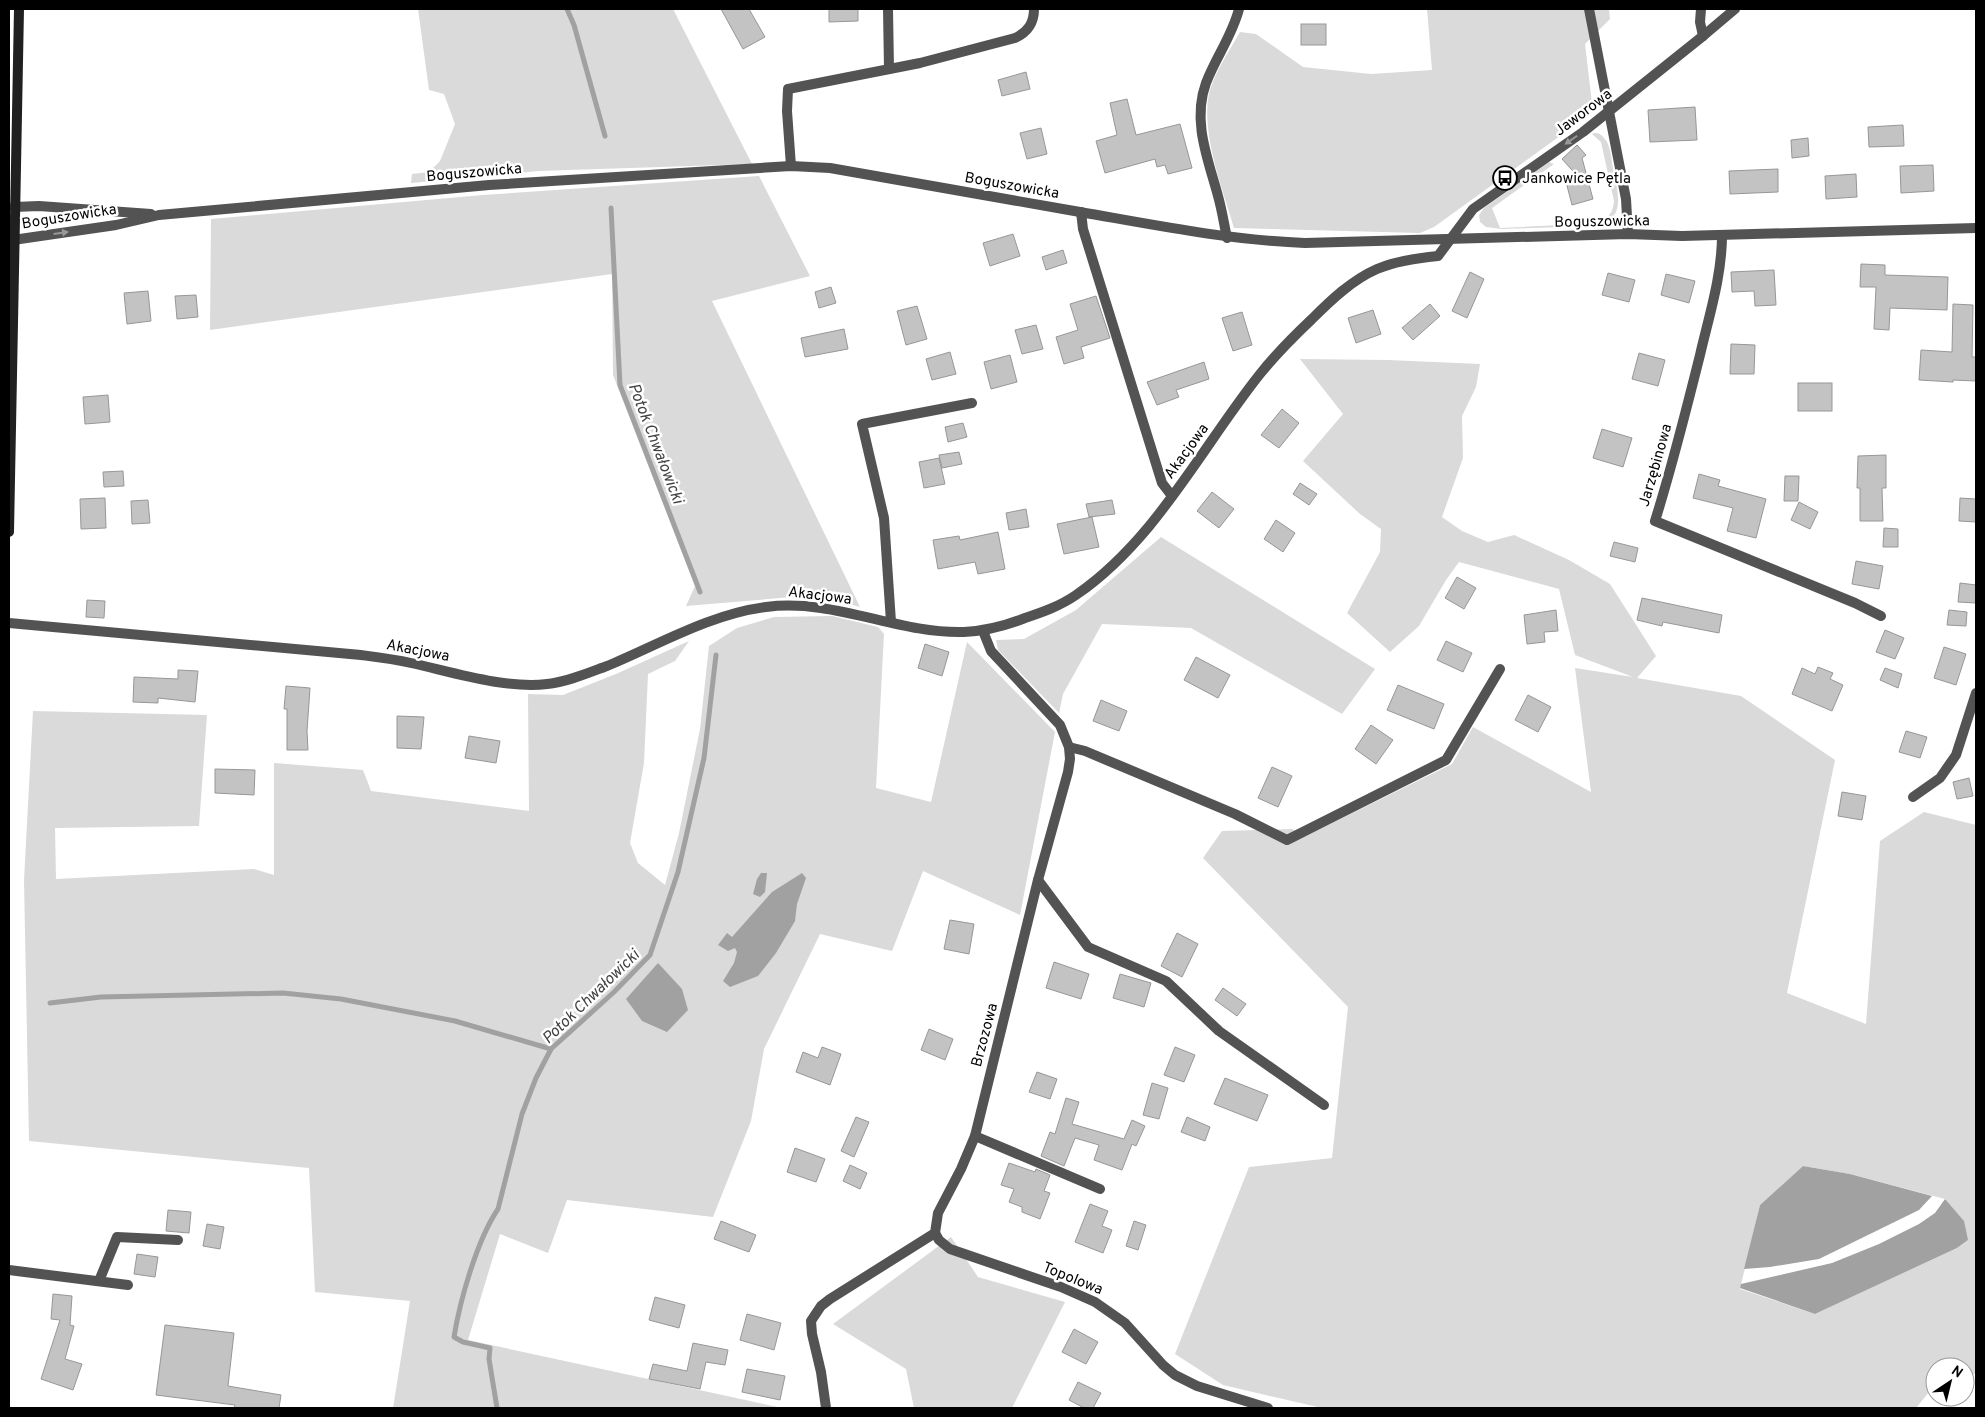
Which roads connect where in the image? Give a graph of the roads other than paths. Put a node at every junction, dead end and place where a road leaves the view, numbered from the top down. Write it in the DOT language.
graph roads {
  1 [pos="19,9"];
  2 [pos="888,9"];
  3 [pos="1034,9"];
  4 [pos="1239,9"];
  5 [pos="1589,9"];
  6 [pos="1701,9"];
  7 [pos="1735,9"];
  8 [pos="1703,36"];
  9 [pos="889,70"];
  10 [pos="1610,110"];
  11 [pos="791,166"];
  12 [pos="14,207"];
  13 [pos="1081,212"];
  14 [pos="159,215"];
  15 [pos="1976,228"];
  16 [pos="1628,234"];
  17 [pos="1722,235"];
  18 [pos="1227,238"];
  19 [pos="1452,239"];
  20 [pos="13,240"];
  21 [pos="11,267"];
  22 [pos="972,403"];
  23 [pos="1172,496"];
  24 [pos="9,532"];
  25 [pos="1881,616"];
  26 [pos="891,622"];
  27 [pos="9,623"];
  28 [pos="984,631"];
  29 [pos="1500,669"];
  30 [pos="1976,693"];
  31 [pos="1069,747"];
  32 [pos="1914,797"];
  33 [pos="1038,880"];
  34 [pos="1324,1105"];
  35 [pos="975,1136"];
  36 [pos="1100,1189"];
  37 [pos="935,1233"];
  38 [pos="178,1240"];
  39 [pos="9,1270"];
  40 [pos="99,1281"];
  41 [pos="128,1285"];
  42 [pos="826,1408"];
  43 [pos="1268,1408"];
  1 -- 12 [label="main road"];
  2 -- 9 [label="street"];
  3 -- 9 [label="street"];
  4 -- 18 [label="street"];
  5 -- 10 [label="street"];
  6 -- 8 [label="street"];
  7 -- 8 [label="street, Jaworowa"];
  8 -- 10 [label="street, Jaworowa"];
  9 -- 11 [label="street"];
  10 -- 16 [label="street"];
  10 -- 19 [label="street, Jaworowa, one-way"];
  11 -- 13 [label="street, Boguszowicka"];
  11 -- 14 [label="street, Boguszowicka"];
  12 -- 14 [label="street, Boguszowicka"];
  12 -- 20 [label="main road"];
  13 -- 18 [label="street, Boguszowicka"];
  13 -- 23 [label="street"];
  20 -- 14 [label="street, Boguszowicka, one-way"];
  15 -- 17 [label="street, Boguszowicka"];
  16 -- 17 [label="street, Boguszowicka"];
  16 -- 19 [label="street, Boguszowicka"];
  17 -- 25 [label="street, Jarzębinowa"];
  18 -- 19 [label="street, Boguszowicka"];
  19 -- 23 [label="street, Akacjowa"];
  20 -- 21 [label="main road"];
  21 -- 24 [label="main road"];
  22 -- 26 [label="street"];
  23 -- 28 [label="street, Akacjowa"];
  26 -- 27 [label="street, Akacjowa"];
  26 -- 28 [label="street, Akacjowa"];
  28 -- 31 [label="street, Brzozowa"];
  29 -- 31 [label="street"];
  30 -- 32 [label="street"];
  31 -- 33 [label="street, Brzozowa"];
  33 -- 34 [label="street"];
  33 -- 35 [label="street, Brzozowa"];
  35 -- 36 [label="street"];
  35 -- 37 [label="street, Brzozowa"];
  37 -- 42 [label="street"];
  37 -- 43 [label="street, Topolowa"];
  38 -- 40 [label="street"];
  39 -- 40 [label="street"];
  40 -- 41 [label="street"];
}
